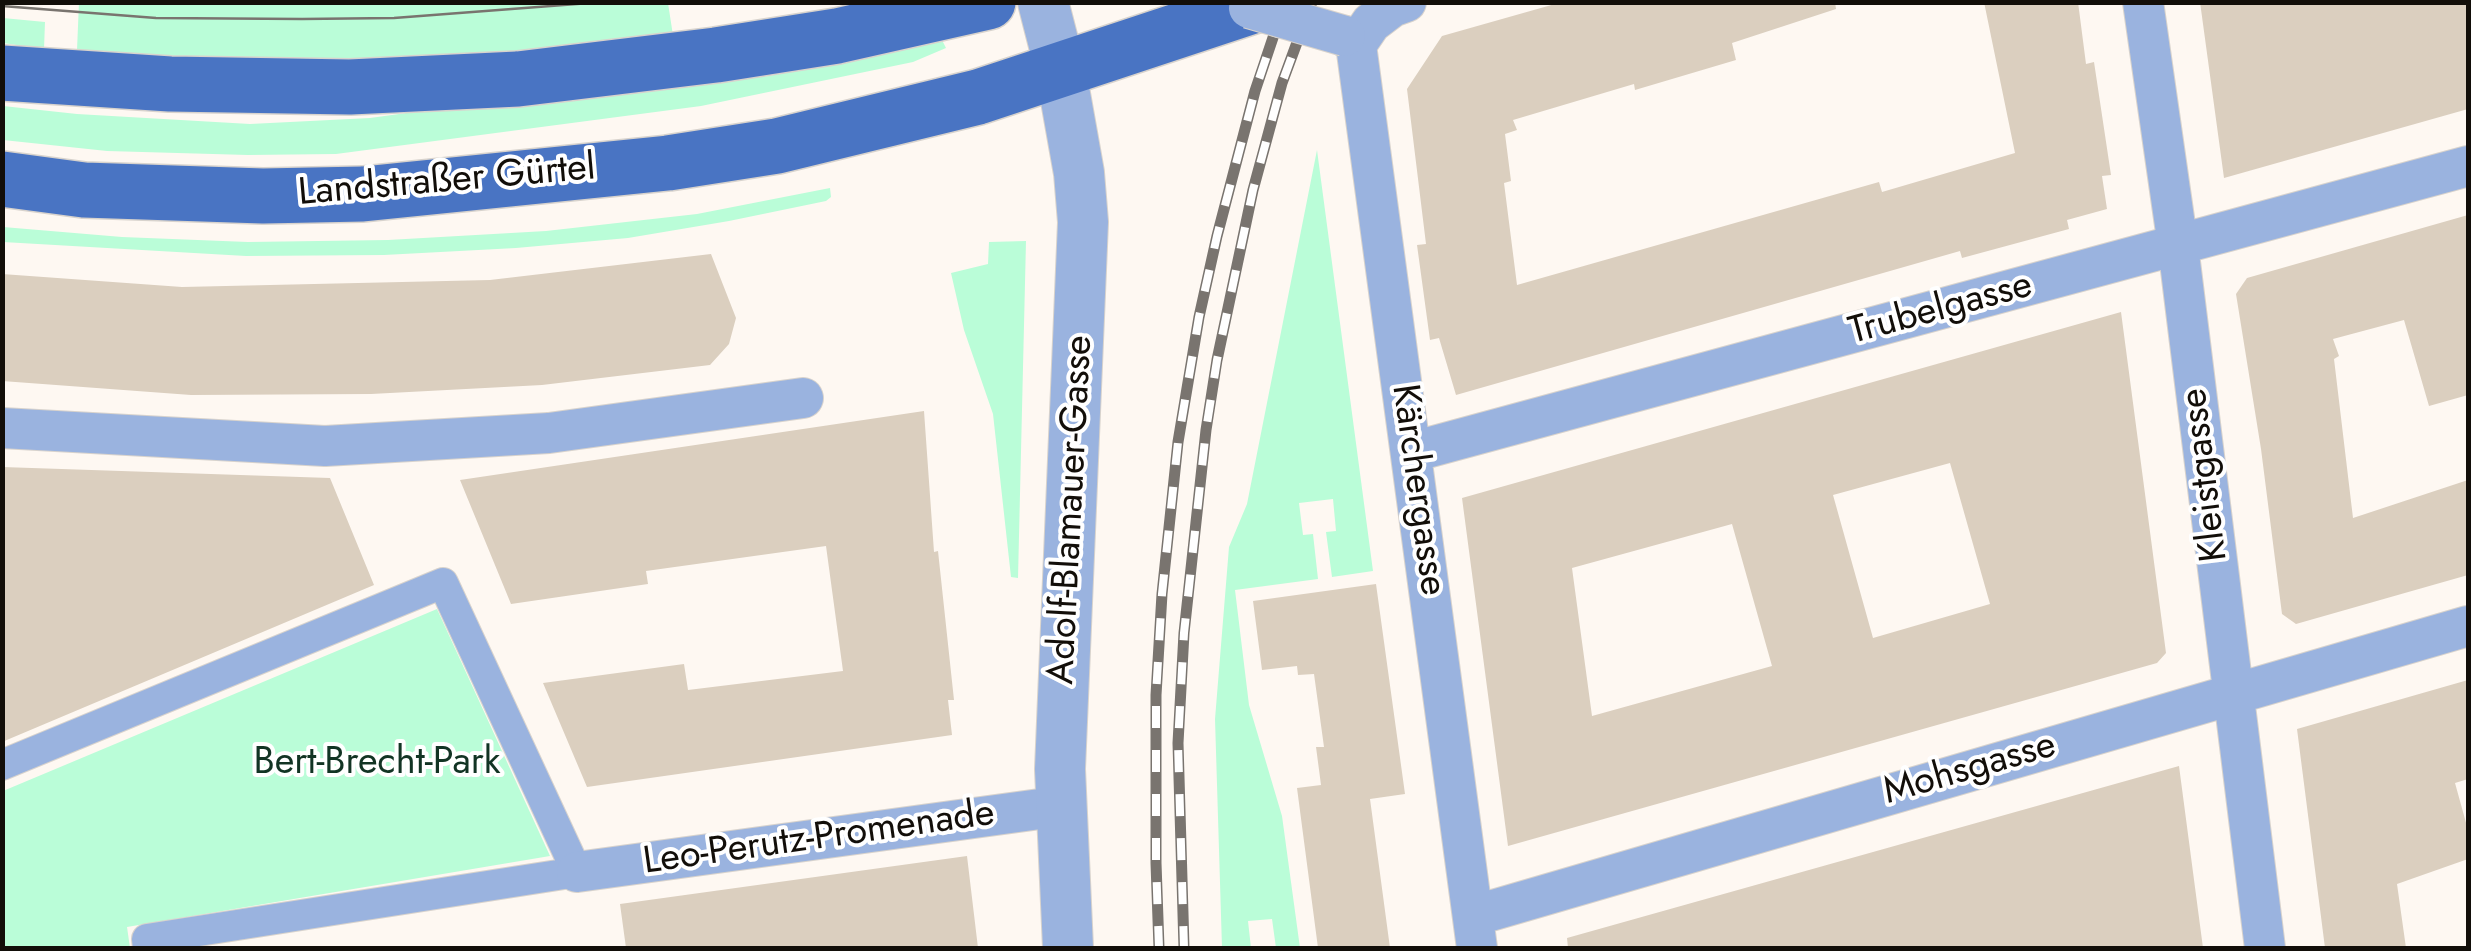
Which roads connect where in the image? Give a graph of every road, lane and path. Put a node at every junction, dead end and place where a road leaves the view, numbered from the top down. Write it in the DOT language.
graph roads {
  1 [pos="988,2"];
  2 [pos="1043,2"];
  3 [pos="1406,2"];
  4 [pos="2143,2"];
  5 [pos="1257,5"];
  6 [pos="1350,40"];
  7 [pos="1061,72"];
  8 [pos="2,73"];
  9 [pos="2468,166"];
  10 [pos="2,179"];
  11 [pos="2178,246"];
  12 [pos="802,398"];
  13 [pos="2,428"];
  14 [pos="1412,452"];
  15 [pos="2468,626"];
  16 [pos="2232,693"];
  17 [pos="2,765"];
  18 [pos="1062,806"];
  19 [pos="577,872"];
  20 [pos="1475,932"];
  21 [pos="148,948"];
  22 [pos="1068,948"];
  23 [pos="2265,948"];
  1 -- 8 [label="main road"];
  2 -- 7 [label="street, Adolf-Blamauer-Gasse"];
  3 -- 6 [label="street"];
  4 -- 11 [label="street, Kleistgasse"];
  5 -- 6 [label="street, bridge"];
  5 -- 7 [label="main road, Landstraßer Gürtel"];
  6 -- 14 [label="street, Kärchergasse"];
  7 -- 10 [label="main road, Landstraßer Gürtel"];
  7 -- 18 [label="street, Adolf-Blamauer-Gasse"];
  9 -- 11 [label="street, Trubelgasse"];
  11 -- 14 [label="street, Trubelgasse"];
  11 -- 16 [label="street, Kleistgasse"];
  12 -- 13 [label="street"];
  14 -- 20 [label="street, Kärchergasse"];
  15 -- 16 [label="street, Mohsgasse"];
  16 -- 20 [label="street, Mohsgasse"];
  16 -- 23 [label="street, Kleistgasse"];
  17 -- 19 [label="street"];
  18 -- 19 [label="street, Leo-Perutz-Promenade"];
  18 -- 22 [label="street, Adolf-Blamauer-Gasse"];
  19 -- 21 [label="street"];
}
